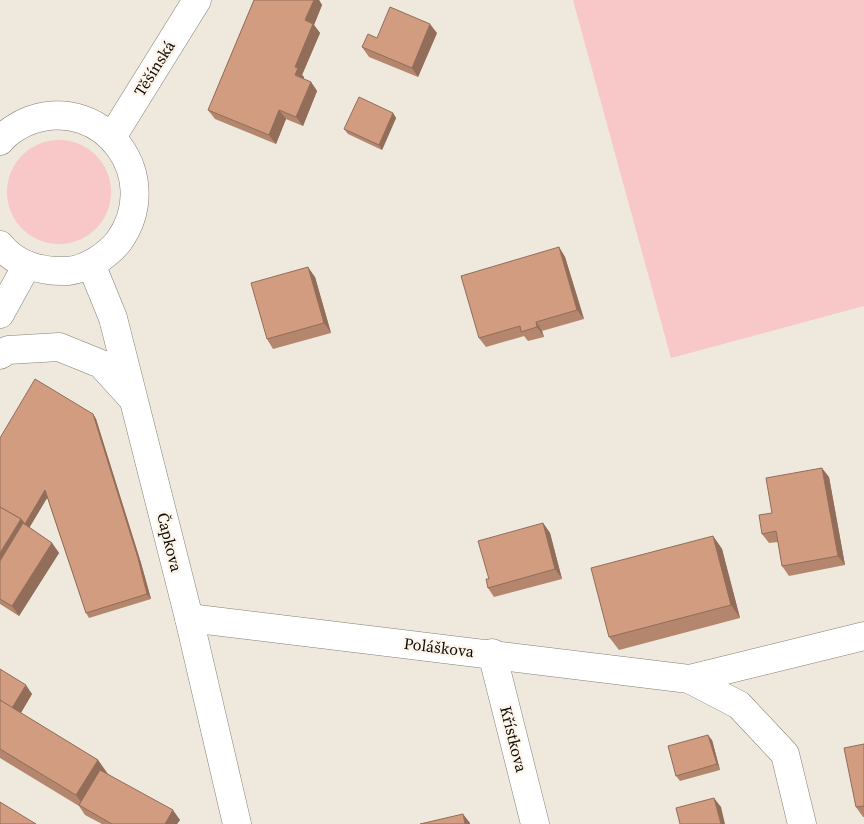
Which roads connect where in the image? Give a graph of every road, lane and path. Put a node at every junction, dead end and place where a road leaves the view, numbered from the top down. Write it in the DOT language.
graph roads {
  1 [pos="197,0"];
  2 [pos="112,137"];
  3 [pos="1,139"];
  4 [pos="0,245"];
  5 [pos="91,264"];
  6 [pos="27,265"];
  7 [pos="0,314"];
  8 [pos="0,355"];
  9 [pos="133,399"];
  10 [pos="189,618"];
  11 [pos="864,636"];
  12 [pos="492,654"];
  13 [pos="689,678"];
  14 [pos="237,824"];
  15 [pos="535,824"];
  16 [pos="802,824"];
  1 -- 2 [label="street, Těšínská"];
  2 -- 3 [label="street"];
  2 -- 5 [label="street"];
  4 -- 6 [label="street"];
  5 -- 6 [label="street"];
  5 -- 9 [label="street, Čapkova"];
  6 -- 7 [label="street"];
  8 -- 9 [label="street"];
  9 -- 10 [label="street, Čapkova"];
  10 -- 12 [label="street, Poláškova"];
  10 -- 14 [label="street, Čapkova"];
  11 -- 13 [label="street, Poláškova"];
  12 -- 13 [label="street, Poláškova"];
  12 -- 15 [label="street, Křístkova"];
  13 -- 16 [label="street, Poláškova"];
}
